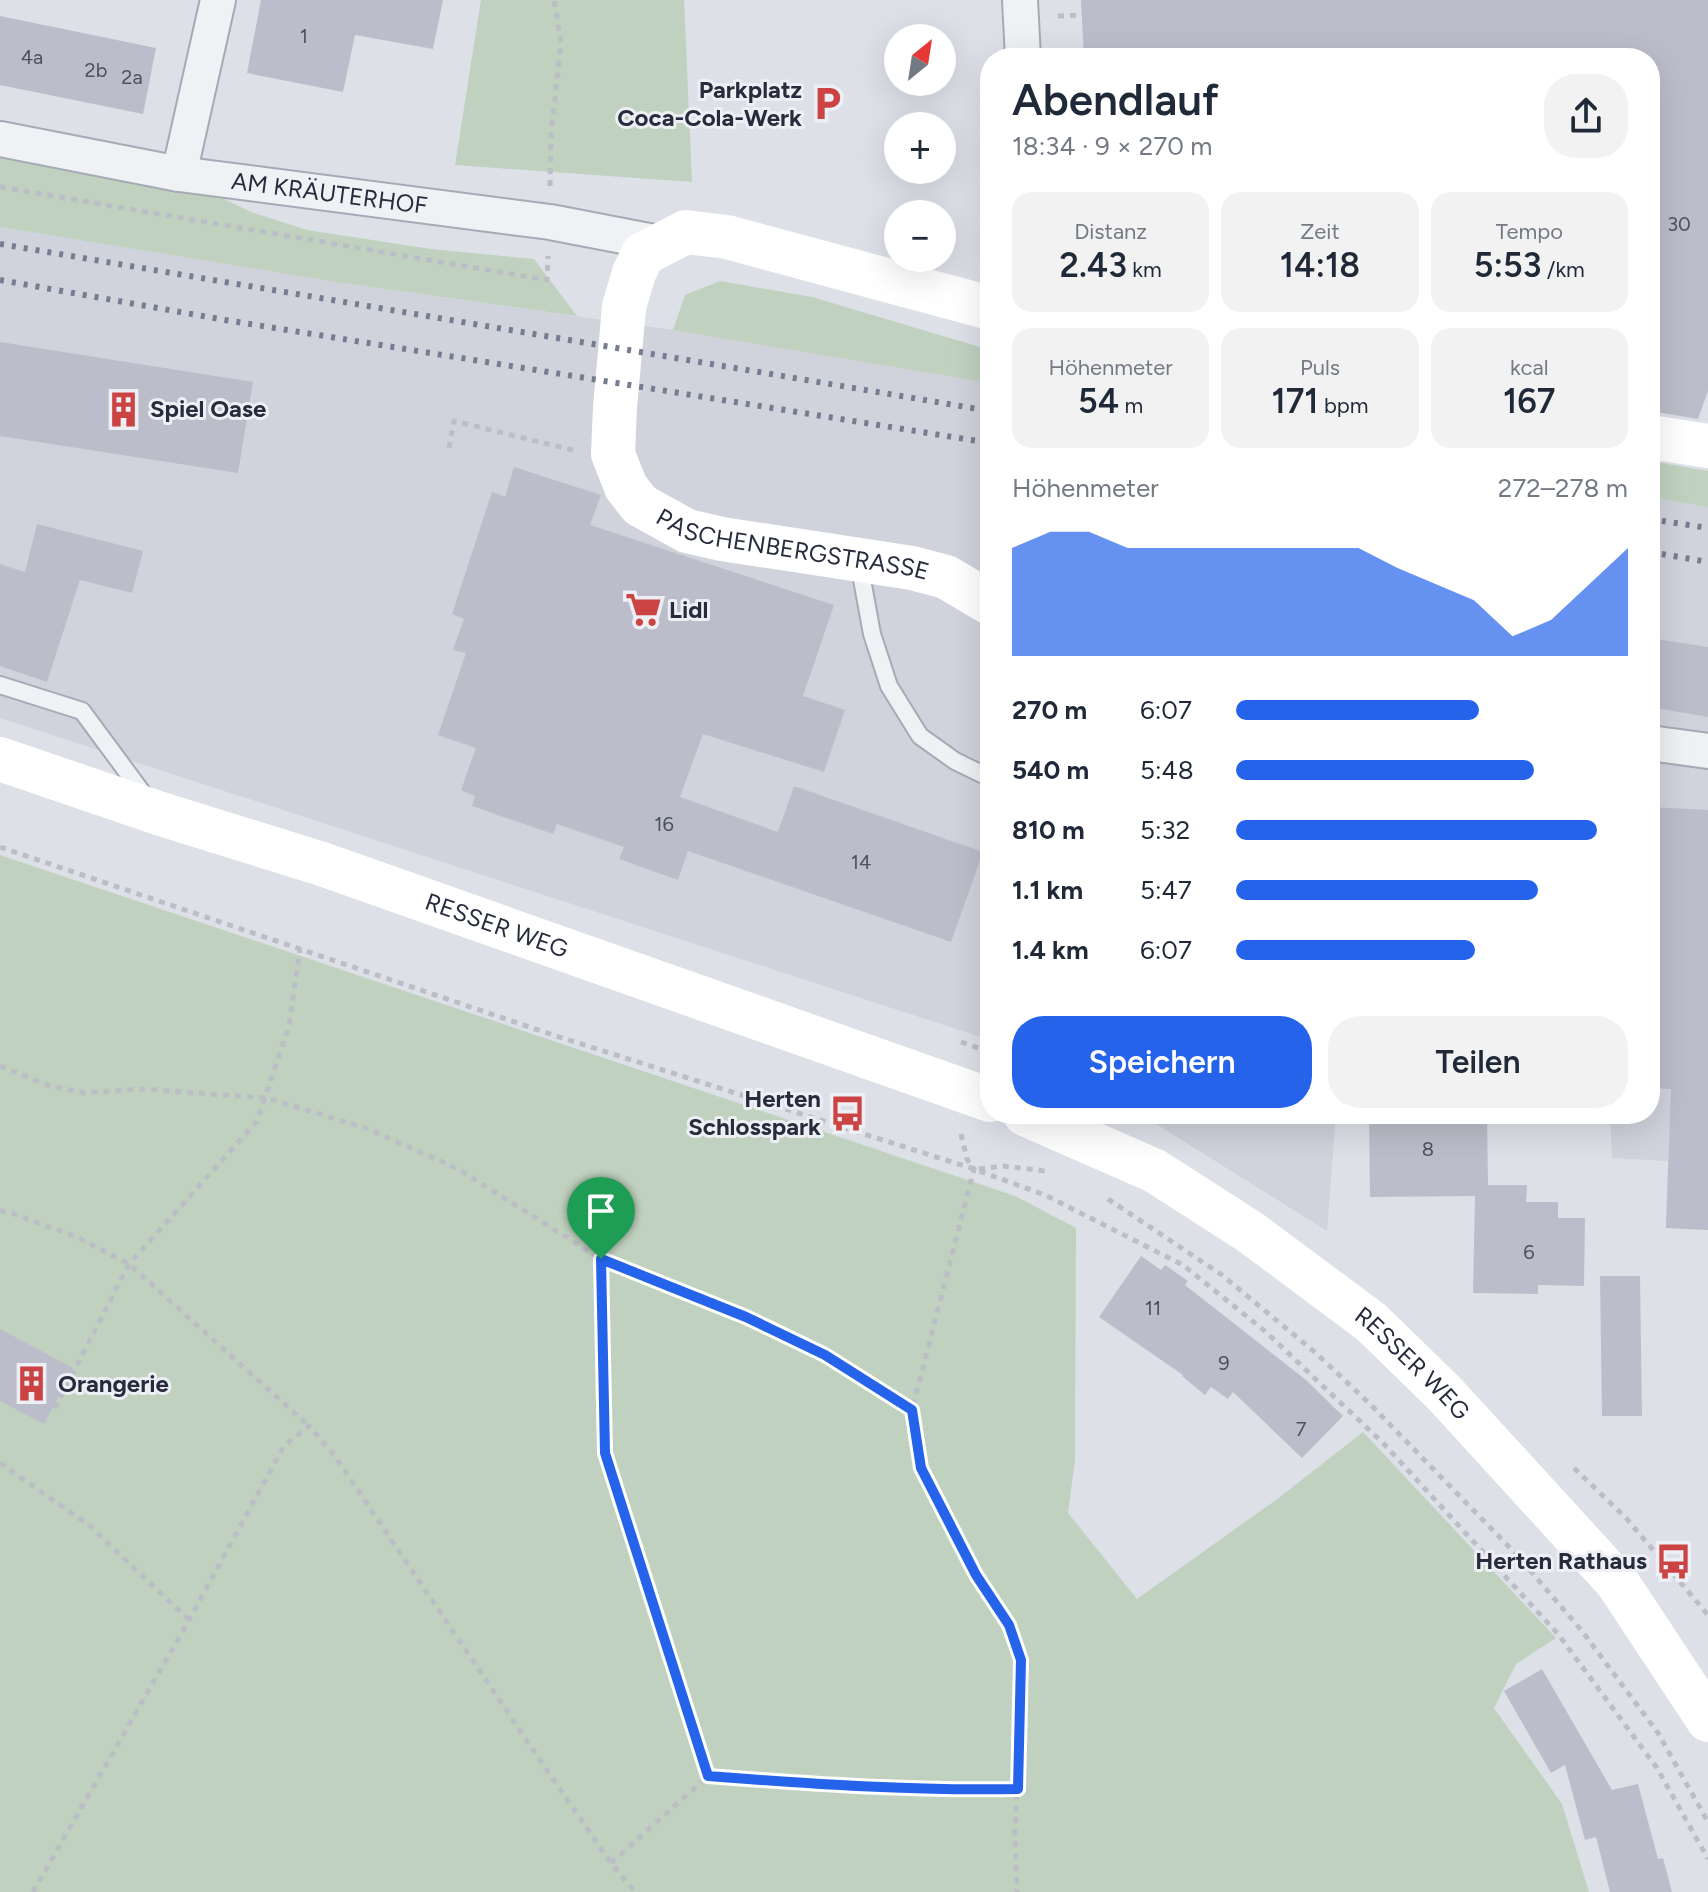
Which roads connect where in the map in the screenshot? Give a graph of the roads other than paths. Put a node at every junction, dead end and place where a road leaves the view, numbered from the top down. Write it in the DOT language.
graph roads {
  1 [pos="218,0"];
  2 [pos="1020,0"];
  3 [pos="1022,48"];
  4 [pos="0,139"];
  5 [pos="179,174"];
  6 [pos="659,243"];
  7 [pos="980,305"];
  8 [pos="1660,439"];
  9 [pos="1708,446"];
  10 [pos="859,561"];
  11 [pos="980,597"];
  12 [pos="0,685"];
  13 [pos="1660,744"];
  14 [pos="1708,751"];
  15 [pos="0,759"];
  16 [pos="980,773"];
  17 [pos="158,813"];
  18 [pos="980,1096"];
  19 [pos="1059,1124"];
  20 [pos="1708,1720"];
  1 -- 5 [label="street"];
  2 -- 3 [label="street"];
  4 -- 5 [label="street, AM KRÄUTERHOF"];
  5 -- 6 [label="street, AM KRÄUTERHOF"];
  6 -- 7 [label="main road"];
  6 -- 10 [label="main road, PASCHENBERGSTRASSE"];
  8 -- 9 [label="main road"];
  10 -- 11 [label="main road, PASCHENBERGSTRASSE"];
  10 -- 16 [label="lane"];
  12 -- 17 [label="lane"];
  13 -- 14 [label="street"];
  15 -- 17 [label="main road, RESSER WEG"];
  17 -- 18 [label="main road, RESSER WEG"];
  19 -- 20 [label="main road, RESSER WEG"];
}
